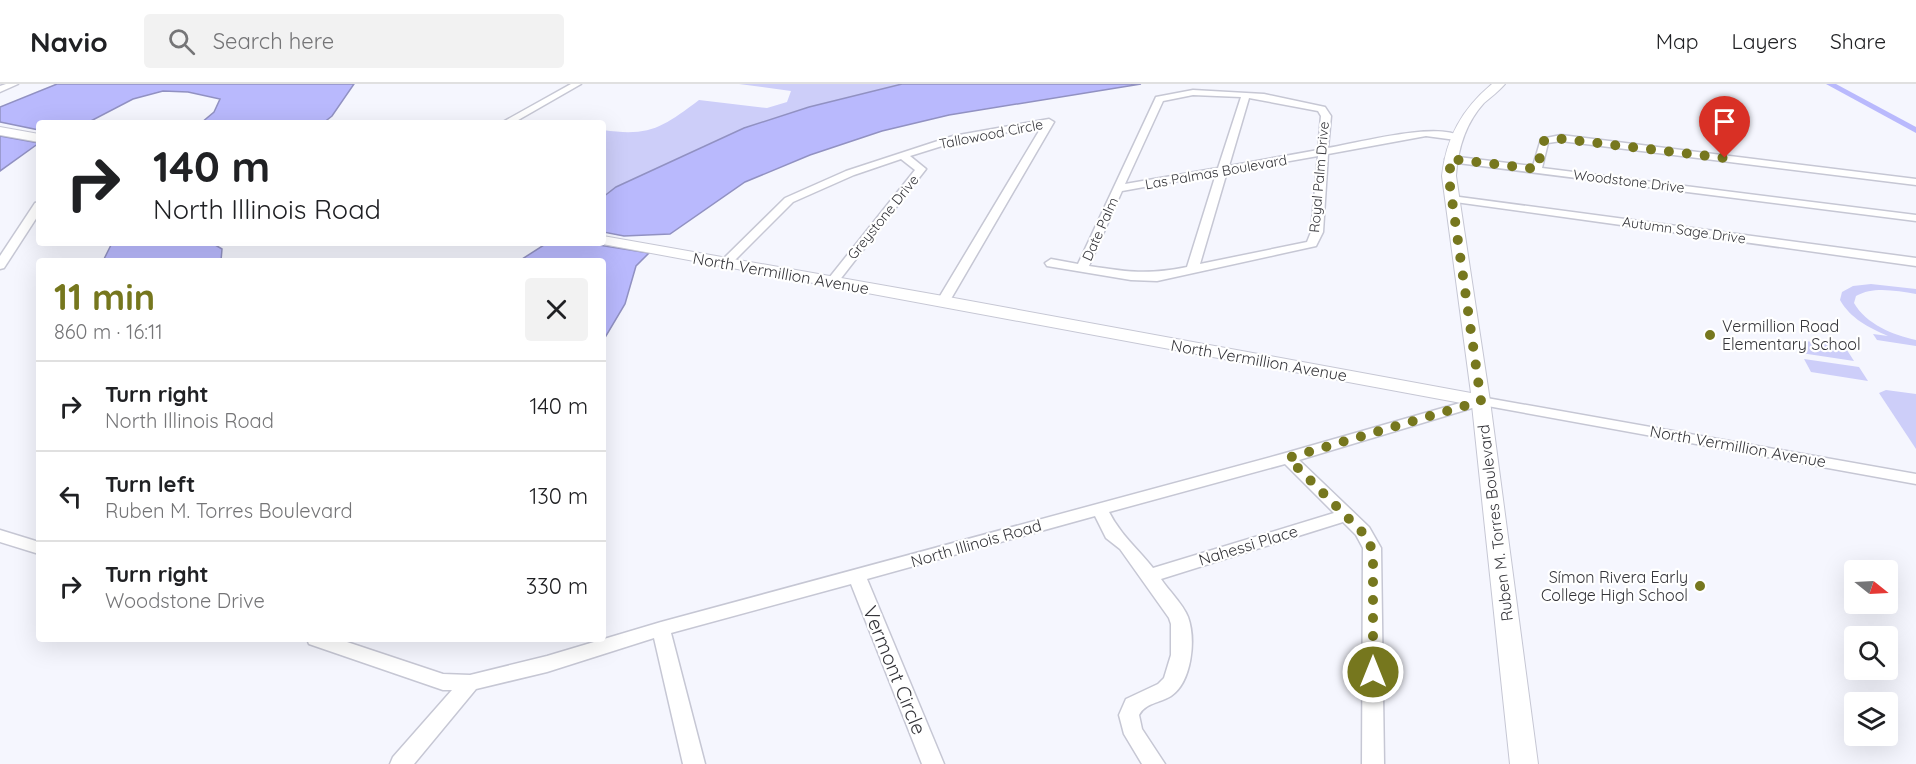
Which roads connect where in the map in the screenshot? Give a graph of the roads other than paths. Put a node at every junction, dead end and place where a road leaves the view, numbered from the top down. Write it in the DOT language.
graph roads {
  1 [pos="14,84"];
  2 [pos="577,84"];
  3 [pos="1499,84"];
  4 [pos="0,89"];
  5 [pos="1167,95"];
  6 [pos="1245,97"];
  7 [pos="511,120"];
  8 [pos="0,131"];
  9 [pos="36,137"];
  10 [pos="1456,137"];
  11 [pos="1323,152"];
  12 [pos="902,155"];
  13 [pos="1450,159"];
  14 [pos="1537,169"];
  15 [pos="1222,170"];
  16 [pos="1916,182"];
  17 [pos="1118,189"];
  18 [pos="1452,199"];
  19 [pos="36,210"];
  20 [pos="1916,218"];
  21 [pos="606,242"];
  22 [pos="726,262"];
  23 [pos="1916,262"];
  24 [pos="1051,263"];
  25 [pos="0,265"];
  26 [pos="1082,268"];
  27 [pos="1192,271"];
  28 [pos="831,283"];
  29 [pos="943,301"];
  30 [pos="1481,401"];
  31 [pos="1288,458"];
  32 [pos="1916,479"];
  33 [pos="1099,508"];
  34 [pos="1346,514"];
  35 [pos="0,536"];
  36 [pos="36,547"];
  37 [pos="856,576"];
  38 [pos="1149,576"];
  39 [pos="662,629"];
  40 [pos="325,642"];
  41 [pos="470,683"];
  42 [pos="401,764"];
  43 [pos="694,764"];
  44 [pos="933,764"];
  45 [pos="1154,764"];
  46 [pos="1373,764"];
  47 [pos="1524,764"];
  1 -- 4 [label="street"];
  2 -- 7 [label="street"];
  3 -- 10 [label="main road, Ruben M. Torres Boulevard"];
  5 -- 6 [label="street, Royal Palm Drive"];
  5 -- 17 [label="street, Date Palm"];
  6 -- 11 [label="street, Royal Palm Drive"];
  6 -- 15 [label="street"];
  8 -- 9 [label="main road"];
  10 -- 11 [label="street, Las Palmas Boulevard"];
  10 -- 13 [label="main road, Ruben M. Torres Boulevard"];
  11 -- 15 [label="street, Las Palmas Boulevard"];
  11 -- 27 [label="street, Royal Palm Drive"];
  12 -- 22 [label="street, Tallowood Circle"];
  12 -- 28 [label="street, Greystone Drive"];
  12 -- 29 [label="street, Tallowood Circle"];
  13 -- 14 [label="street, Woodstone Drive"];
  13 -- 18 [label="main road, Ruben M. Torres Boulevard"];
  14 -- 16 [label="street"];
  14 -- 20 [label="street, Woodstone Drive"];
  15 -- 17 [label="street, Las Palmas Boulevard"];
  15 -- 27 [label="street"];
  17 -- 26 [label="street, Date Palm"];
  18 -- 23 [label="street, Autumn Sage Drive"];
  18 -- 30 [label="main road, Ruben M. Torres Boulevard"];
  19 -- 25 [label="street"];
  21 -- 22 [label="main road, North Vermillion Avenue"];
  22 -- 28 [label="main road, North Vermillion Avenue"];
  24 -- 26 [label="street, Royal Palm Drive"];
  26 -- 27 [label="street, Royal Palm Drive"];
  28 -- 29 [label="main road, North Vermillion Avenue"];
  29 -- 30 [label="main road, North Vermillion Avenue"];
  30 -- 31 [label="street, North Illinois Road"];
  30 -- 32 [label="street, North Vermillion Avenue"];
  30 -- 47 [label="main road, Ruben M. Torres Boulevard"];
  31 -- 33 [label="street, North Illinois Road"];
  31 -- 34 [label="street"];
  33 -- 37 [label="street, North Illinois Road"];
  33 -- 38 [label="street"];
  34 -- 38 [label="street, Nahessi Place"];
  34 -- 46 [label="street"];
  35 -- 36 [label="street"];
  37 -- 39 [label="street, North Illinois Road"];
  37 -- 44 [label="street, Vermont Circle"];
  38 -- 45 [label="street"];
  39 -- 41 [label="street, North Illinois Road"];
  39 -- 43 [label="street"];
  40 -- 41 [label="street, North Illinois Road"];
  41 -- 42 [label="street"];
}
